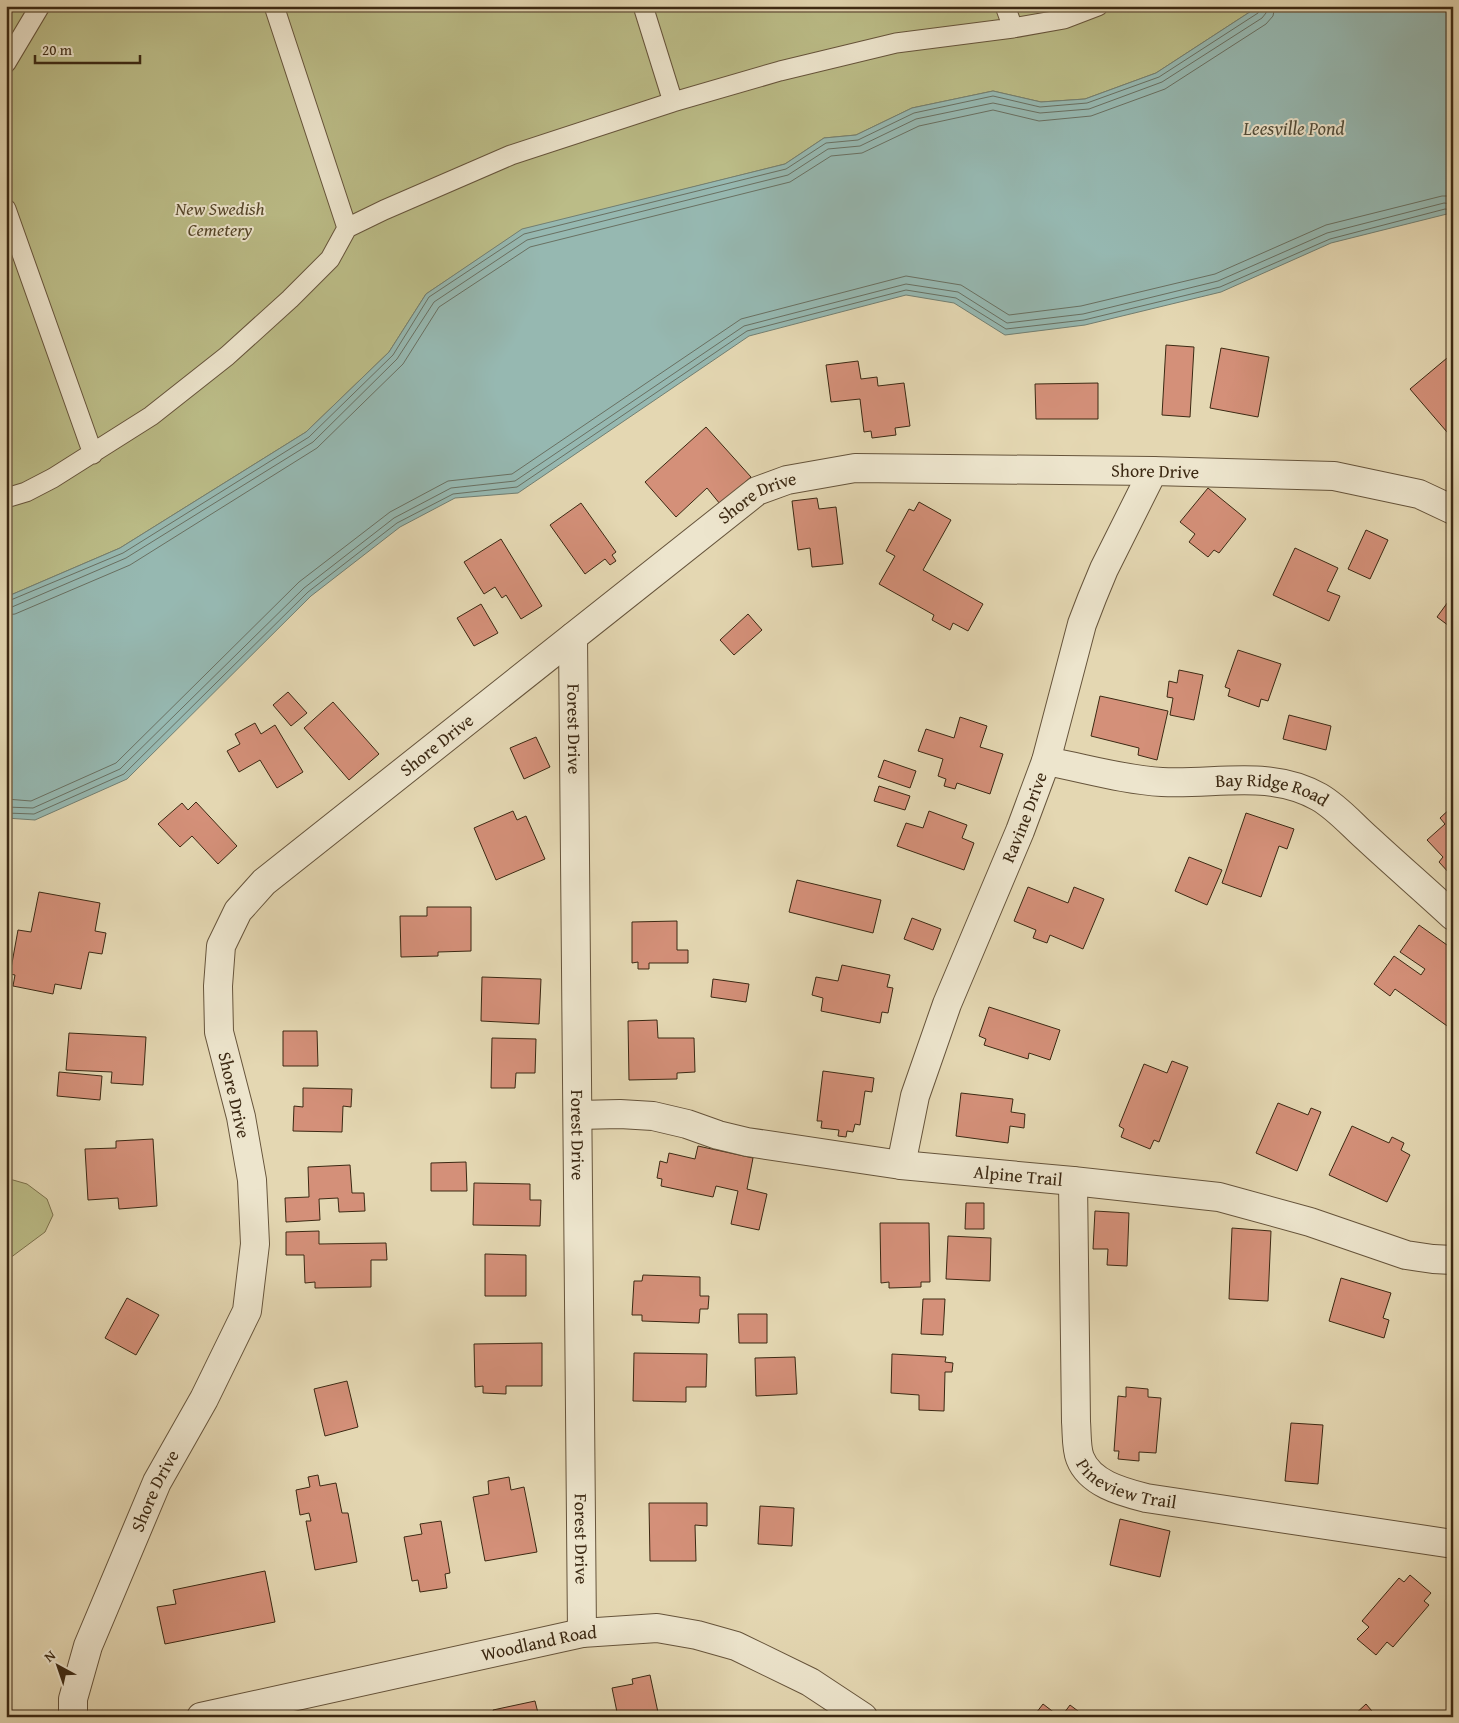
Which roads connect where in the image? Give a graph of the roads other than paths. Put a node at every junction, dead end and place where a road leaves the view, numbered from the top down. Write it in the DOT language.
graph roads {
  1 [pos="40,6"];
  2 [pos="274,6"];
  3 [pos="644,6"];
  4 [pos="1006,6"];
  5 [pos="1098,6"];
  6 [pos="1013,28"];
  7 [pos="6,63"];
  8 [pos="673,102"];
  9 [pos="6,209"];
  10 [pos="347,228"];
  11 [pos="93,454"];
  12 [pos="1153,471"];
  13 [pos="6,498"];
  14 [pos="1453,510"];
  15 [pos="574,637"];
  16 [pos="1046,760"];
  17 [pos="1453,916"];
  18 [pos="578,1115"];
  19 [pos="901,1165"];
  20 [pos="1073,1180"];
  21 [pos="1453,1260"];
  22 [pos="1453,1544"];
  23 [pos="582,1634"];
  24 [pos="283,1708"];
  25 [pos="73,1717"];
  26 [pos="201,1717"];
  27 [pos="863,1717"];
  1 -- 7 [label="lane"];
  2 -- 10 [label="lane"];
  3 -- 8 [label="lane"];
  4 -- 6 [label="lane"];
  5 -- 6 [label="lane"];
  6 -- 8 [label="lane"];
  8 -- 10 [label="lane"];
  9 -- 11 [label="lane"];
  10 -- 11 [label="lane"];
  11 -- 13 [label="lane"];
  12 -- 14 [label="street, Shore Drive"];
  12 -- 15 [label="street, Shore Drive"];
  12 -- 16 [label="street, Ravine Drive"];
  15 -- 18 [label="street, Forest Drive"];
  15 -- 25 [label="street, Shore Drive"];
  16 -- 17 [label="street, Bay Ridge Road"];
  16 -- 19 [label="street, Ravine Drive"];
  18 -- 19 [label="street, Alpine Trail"];
  18 -- 23 [label="street, Forest Drive"];
  19 -- 20 [label="street, Alpine Trail"];
  20 -- 21 [label="street, Alpine Trail"];
  20 -- 22 [label="street, Pineview Trail"];
  23 -- 24 [label="street, Woodland Road"];
  23 -- 27 [label="street, Woodland Road"];
  24 -- 26 [label="street, Woodland Road"];
}
